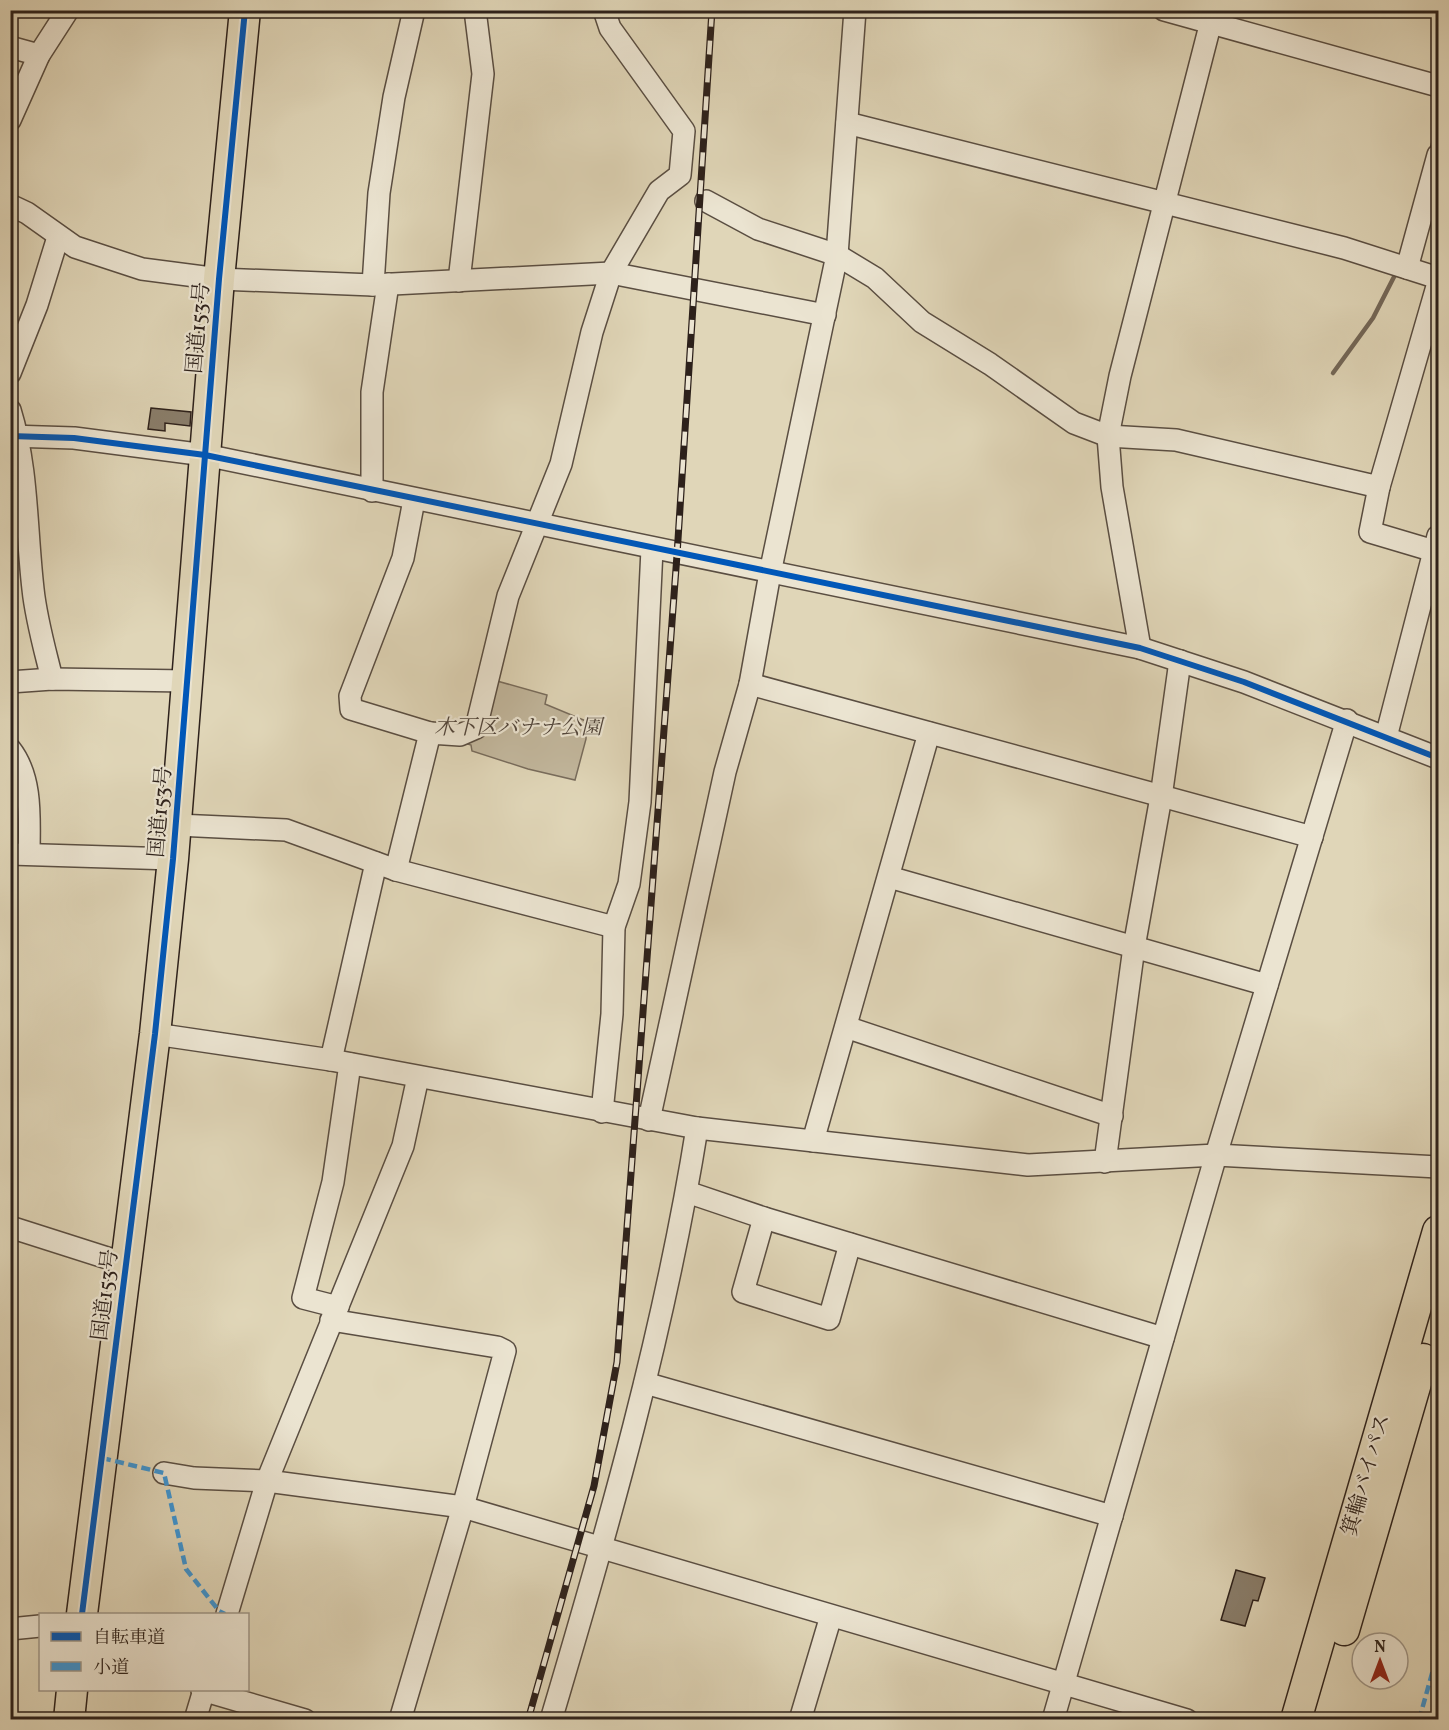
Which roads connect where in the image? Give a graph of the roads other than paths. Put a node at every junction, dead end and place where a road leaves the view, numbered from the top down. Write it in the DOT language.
graph roads {
  1 [pos="68,10"];
  2 [pos="245,10"];
  3 [pos="414,10"];
  4 [pos="475,10"];
  5 [pos="604,10"];
  6 [pos="855,10"];
  7 [pos="1164,10"];
  8 [pos="1212,16"];
  9 [pos="10,47"];
  10 [pos="39,55"];
  11 [pos="1438,86"];
  12 [pos="10,120"];
  13 [pos="847,123"];
  14 [pos="1438,155"];
  15 [pos="706,201"];
  16 [pos="1164,203"];
  17 [pos="10,205"];
  18 [pos="58,237"];
  19 [pos="837,255"];
  20 [pos="1401,266"];
  21 [pos="611,273"];
  22 [pos="1438,278"];
  23 [pos="219,279"];
  24 [pos="459,280"];
  25 [pos="1438,283"];
  26 [pos="380,284"];
  27 [pos="825,315"];
  28 [pos="10,373"];
  29 [pos="10,410"];
  30 [pos="15,436"];
  31 [pos="1108,436"];
  32 [pos="205,455"];
  33 [pos="1379,487"];
  34 [pos="372,491"];
  35 [pos="414,500"];
  36 [pos="538,525"];
  37 [pos="1436,543"];
  38 [pos="651,549"];
  39 [pos="770,573"];
  40 [pos="1140,648"];
  41 [pos="1180,661"];
  42 [pos="52,679"];
  43 [pos="188,681"];
  44 [pos="10,682"];
  45 [pos="750,684"];
  46 [pos="1347,720"];
  47 [pos="430,733"];
  48 [pos="929,733"];
  49 [pos="1386,737"];
  50 [pos="10,749"];
  51 [pos="1438,758"];
  52 [pos="1161,796"];
  53 [pos="177,825"];
  54 [pos="1312,837"];
  55 [pos="20,854"];
  56 [pos="173,859"];
  57 [pos="376,863"];
  58 [pos="396,870"];
  59 [pos="889,877"];
  60 [pos="614,927"];
  61 [pos="1134,947"];
  62 [pos="1267,985"];
  63 [pos="846,1027"];
  64 [pos="155,1034"];
  65 [pos="341,1062"];
  66 [pos="418,1077"];
  67 [pos="602,1112"];
  68 [pos="1112,1116"];
  69 [pos="649,1120"];
  70 [pos="697,1128"];
  71 [pos="813,1141"];
  72 [pos="1216,1155"];
  73 [pos="1105,1162"];
  74 [pos="1438,1167"];
  75 [pos="687,1192"];
  76 [pos="764,1218"];
  77 [pos="10,1227"];
  78 [pos="1438,1231"];
  79 [pos="850,1244"];
  80 [pos="126,1264"];
  81 [pos="1438,1305"];
  82 [pos="334,1313"];
  83 [pos="1163,1338"];
  84 [pos="645,1383"];
  85 [pos="164,1473"];
  86 [pos="267,1481"];
  87 [pos="463,1507"];
  88 [pos="1112,1516"];
  89 [pos="603,1548"];
  90 [pos="82,1613"];
  91 [pos="226,1613"];
  92 [pos="831,1616"];
  93 [pos="39,1626"];
  94 [pos="10,1629"];
  95 [pos="1064,1682"];
  96 [pos="72,1691"];
  97 [pos="203,1691"];
  98 [pos="207,1691"];
  99 [pos="69,1719"];
  100 [pos="195,1719"];
  101 [pos="305,1719"];
  102 [pos="399,1719"];
  103 [pos="551,1719"];
  104 [pos="800,1719"];
  105 [pos="1053,1719"];
  106 [pos="1187,1719"];
  107 [pos="1296,1719"];
  108 [pos="1317,1719"];
  1 -- 10 [label="street"];
  2 -- 23 [label="highway, 国道153号"];
  3 -- 26 [label="street"];
  4 -- 24 [label="street"];
  5 -- 21 [label="street"];
  6 -- 13 [label="street"];
  7 -- 8 [label="street"];
  8 -- 11 [label="street"];
  8 -- 16 [label="street"];
  9 -- 10 [label="street"];
  10 -- 12 [label="street"];
  13 -- 16 [label="street"];
  13 -- 19 [label="street"];
  14 -- 20 [label="street"];
  15 -- 19 [label="street"];
  16 -- 20 [label="street"];
  16 -- 31 [label="street"];
  17 -- 18 [label="street"];
  18 -- 23 [label="street"];
  18 -- 28 [label="street"];
  19 -- 27 [label="street"];
  19 -- 31 [label="street"];
  20 -- 22 [label="street"];
  21 -- 24 [label="street"];
  21 -- 27 [label="street"];
  21 -- 36 [label="street"];
  23 -- 26 [label="street"];
  23 -- 32 [label="highway, 国道153号"];
  24 -- 26 [label="street"];
  25 -- 33 [label="street"];
  26 -- 34 [label="street"];
  27 -- 39 [label="street"];
  29 -- 30 [label="street"];
  30 -- 32 [label="street"];
  30 -- 42 [label="street"];
  31 -- 33 [label="street"];
  31 -- 40 [label="street"];
  32 -- 34 [label="street"];
  32 -- 43 [label="highway, 国道153号"];
  33 -- 37 [label="street"];
  34 -- 35 [label="street"];
  35 -- 36 [label="street"];
  35 -- 47 [label="street"];
  36 -- 38 [label="street"];
  36 -- 47 [label="street"];
  37 -- 49 [label="street"];
  38 -- 39 [label="street"];
  38 -- 60 [label="street"];
  39 -- 40 [label="street"];
  39 -- 45 [label="street"];
  40 -- 41 [label="street"];
  41 -- 46 [label="street"];
  41 -- 52 [label="street"];
  42 -- 43 [label="street"];
  42 -- 44 [label="street"];
  43 -- 53 [label="highway, 国道153号"];
  45 -- 48 [label="street"];
  45 -- 69 [label="street"];
  46 -- 49 [label="street"];
  46 -- 54 [label="street"];
  47 -- 58 [label="street"];
  48 -- 52 [label="street"];
  48 -- 59 [label="street"];
  49 -- 51 [label="street"];
  50 -- 55 [label="street"];
  52 -- 54 [label="street"];
  52 -- 61 [label="street"];
  53 -- 56 [label="highway, 国道153号"];
  53 -- 57 [label="street"];
  54 -- 62 [label="street"];
  55 -- 56 [label="street"];
  56 -- 64 [label="highway, 国道153号"];
  57 -- 58 [label="street"];
  57 -- 65 [label="street"];
  58 -- 60 [label="street"];
  59 -- 61 [label="street"];
  59 -- 63 [label="street"];
  60 -- 67 [label="street"];
  61 -- 62 [label="street"];
  61 -- 68 [label="street"];
  62 -- 72 [label="street"];
  63 -- 68 [label="street"];
  63 -- 71 [label="street"];
  64 -- 65 [label="street"];
  64 -- 80 [label="highway, 国道153号"];
  65 -- 66 [label="street"];
  65 -- 82 [label="street"];
  66 -- 67 [label="street"];
  66 -- 82 [label="street"];
  67 -- 69 [label="street"];
  68 -- 73 [label="street"];
  69 -- 70 [label="street"];
  70 -- 71 [label="street"];
  70 -- 75 [label="street"];
  71 -- 73 [label="street"];
  72 -- 73 [label="street"];
  72 -- 74 [label="street"];
  72 -- 83 [label="street"];
  75 -- 76 [label="street"];
  75 -- 84 [label="street"];
  76 -- 79 [label="street"];
  76 -- 79 [label="street"];
  77 -- 80 [label="street"];
  78 -- 107 [label="highway, 箕輪バイパス"];
  79 -- 83 [label="street"];
  80 -- 90 [label="highway, 国道153号"];
  81 -- 108 [label="highway, 箕輪バイパス"];
  82 -- 86 [label="street"];
  82 -- 87 [label="street"];
  83 -- 88 [label="street"];
  84 -- 88 [label="street"];
  84 -- 89 [label="street"];
  85 -- 86 [label="street"];
  86 -- 87 [label="street"];
  86 -- 91 [label="street"];
  87 -- 89 [label="street"];
  87 -- 102 [label="street"];
  88 -- 95 [label="street"];
  89 -- 92 [label="street"];
  89 -- 103 [label="street"];
  92 -- 95 [label="street"];
  92 -- 104 [label="street"];
  93 -- 94 [label="street"];
  95 -- 105 [label="street"];
  95 -- 106 [label="street"];
  96 -- 99 [label="highway"];
  97 -- 100 [label="street"];
  98 -- 101 [label="street"];
}
